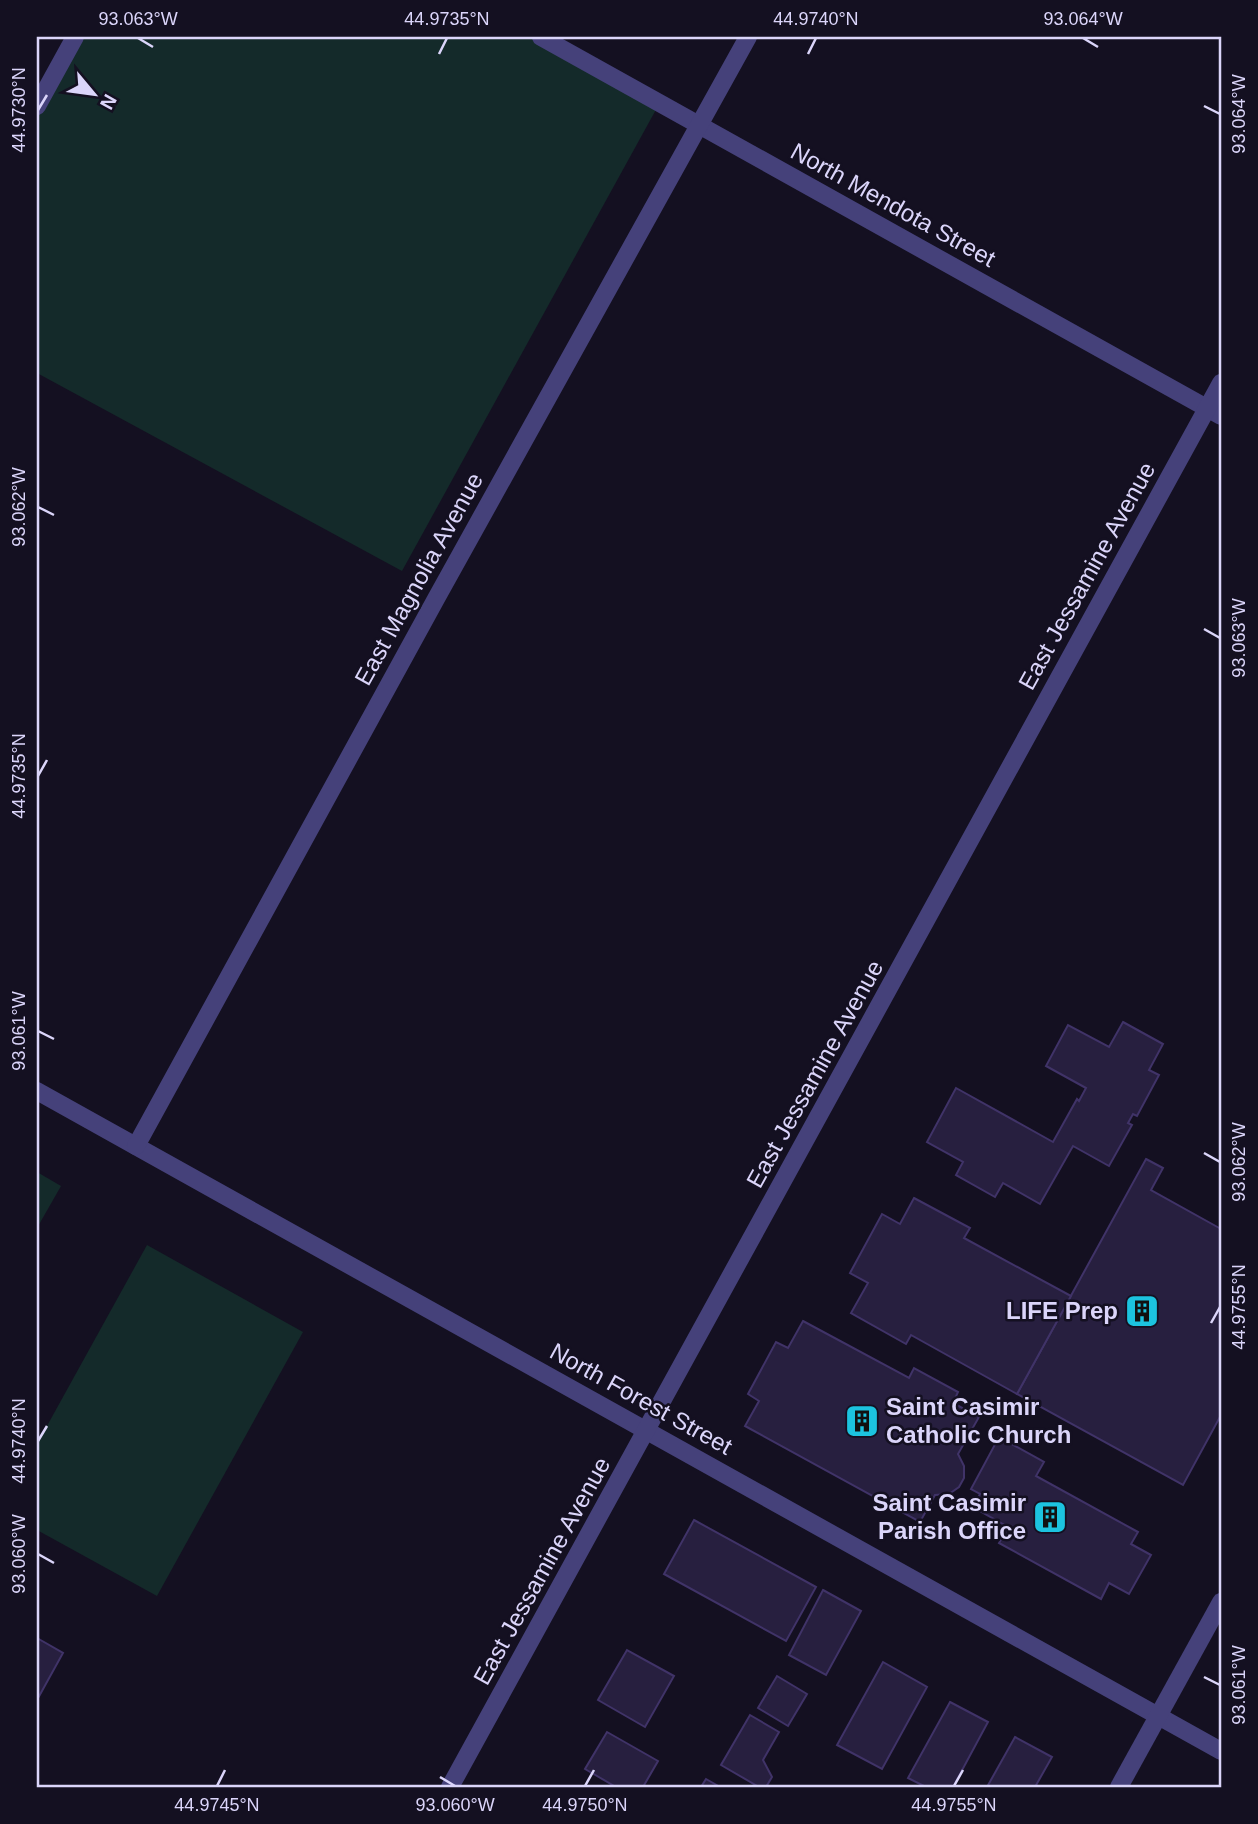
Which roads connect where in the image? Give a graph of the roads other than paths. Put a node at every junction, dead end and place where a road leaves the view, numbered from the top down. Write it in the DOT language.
graph roads {
  1 [pos="75,37"];
  2 [pos="541,37"];
  3 [pos="748,37"];
  4 [pos="37,106"];
  5 [pos="699,125"];
  6 [pos="1221,383"];
  7 [pos="1214,412"];
  8 [pos="37,1091"];
  9 [pos="136,1146"];
  10 [pos="648,1431"];
  11 [pos="1221,1602"];
  12 [pos="1158,1716"];
  13 [pos="1221,1751"];
  14 [pos="450,1787"];
  15 [pos="1119,1787"];
  1 -- 4 [label="street"];
  2 -- 5 [label="street, North Mendota Street"];
  3 -- 5 [label="street, East Magnolia Avenue"];
  5 -- 7 [label="street, North Mendota Street"];
  5 -- 9 [label="street, East Magnolia Avenue"];
  6 -- 7 [label="street, East Jessamine Avenue"];
  7 -- 10 [label="street, East Jessamine Avenue"];
  8 -- 9 [label="street, North Forest Street"];
  9 -- 10 [label="street, North Forest Street"];
  10 -- 12 [label="street, North Forest Street"];
  10 -- 14 [label="street, East Jessamine Avenue"];
  11 -- 12 [label="street"];
  12 -- 13 [label="street, North Forest Street"];
  12 -- 15 [label="street"];
}
